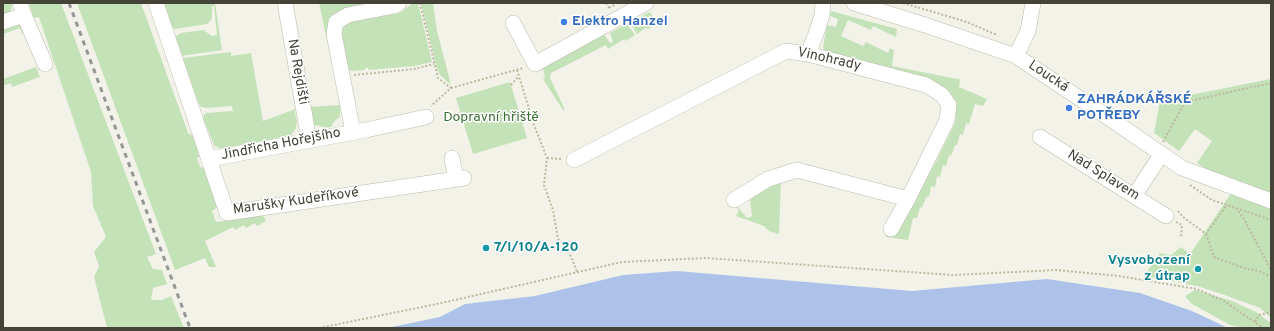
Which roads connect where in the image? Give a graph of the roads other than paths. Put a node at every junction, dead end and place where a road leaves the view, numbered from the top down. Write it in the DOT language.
graph roads {
  1 [pos="156,3"];
  2 [pos="285,3"];
  3 [pos="398,3"];
  4 [pos="646,3"];
  5 [pos="823,3"];
  6 [pos="854,3"];
  7 [pos="1033,3"];
  8 [pos="22,9"];
  9 [pos="3,22"];
  10 [pos="513,23"];
  11 [pos="808,54"];
  12 [pos="1016,56"];
  13 [pos="45,64"];
  14 [pos="426,117"];
  15 [pos="353,132"];
  16 [pos="1040,137"];
  17 [pos="309,140"];
  18 [pos="1161,150"];
  19 [pos="452,158"];
  20 [pos="209,159"];
  21 [pos="574,160"];
  22 [pos="1134,196"];
  23 [pos="908,198"];
  24 [pos="734,200"];
  25 [pos="1271,201"];
  26 [pos="1170,212"];
  27 [pos="891,229"];
  1 -- 20 [label="street, Marušky Kudeříkové"];
  2 -- 17 [label="street, Na Rejdišti"];
  3 -- 15 [label="street, Jindřicha Hořejšího"];
  4 -- 10 [label="street"];
  5 -- 11 [label="street"];
  6 -- 12 [label="street, Loucká"];
  7 -- 12 [label="street"];
  8 -- 9 [label="street"];
  8 -- 13 [label="street"];
  11 -- 21 [label="street, Vinohrady"];
  11 -- 23 [label="street, Vinohrady"];
  12 -- 18 [label="street, Loucká"];
  14 -- 15 [label="street, Jindřicha Hořejšího"];
  15 -- 17 [label="street, Jindřicha Hořejšího"];
  16 -- 22 [label="street, Nad Splavem"];
  17 -- 20 [label="street, Jindřicha Hořejšího"];
  18 -- 22 [label="street"];
  18 -- 25 [label="street, Loucká"];
  19 -- 20 [label="street, Marušky Kudeříkové"];
  22 -- 26 [label="street, Nad Splavem"];
  23 -- 24 [label="street"];
  23 -- 27 [label="street, Vinohrady"];
}
